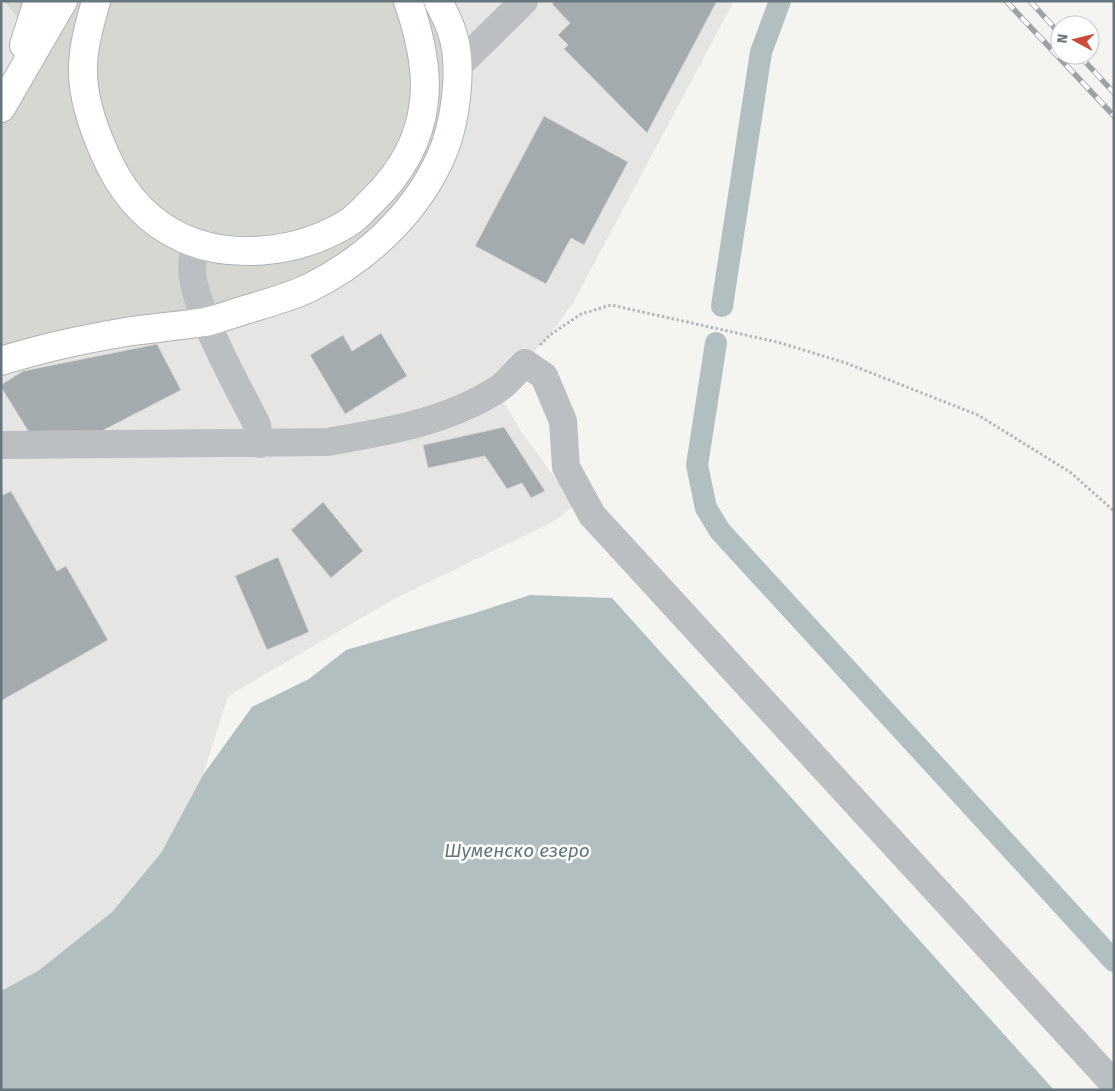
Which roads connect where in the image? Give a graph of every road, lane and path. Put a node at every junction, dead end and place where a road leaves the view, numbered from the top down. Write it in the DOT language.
graph roads {
  1 [pos="38,1"];
  2 [pos="63,1"];
  3 [pos="96,1"];
  4 [pos="408,1"];
  5 [pos="438,1"];
  6 [pos="524,1"];
  7 [pos="456,67"];
  8 [pos="1,93"];
  9 [pos="1,108"];
  10 [pos="199,244"];
  11 [pos="206,321"];
  12 [pos="1,361"];
  13 [pos="525,363"];
  14 [pos="260,444"];
  15 [pos="1,446"];
  16 [pos="1114,511"];
  17 [pos="1114,1084"];
  1 -- 8 [label="main road"];
  2 -- 9 [label="main road"];
  3 -- 10 [label="main road"];
  4 -- 10 [label="main road"];
  5 -- 7 [label="main road"];
  6 -- 7 [label="street"];
  7 -- 11 [label="main road"];
  10 -- 11 [label="street"];
  11 -- 12 [label="main road"];
  11 -- 14 [label="street"];
  13 -- 14 [label="street"];
  13 -- 16 [label="path"];
  13 -- 17 [label="street"];
  14 -- 15 [label="street"];
}
